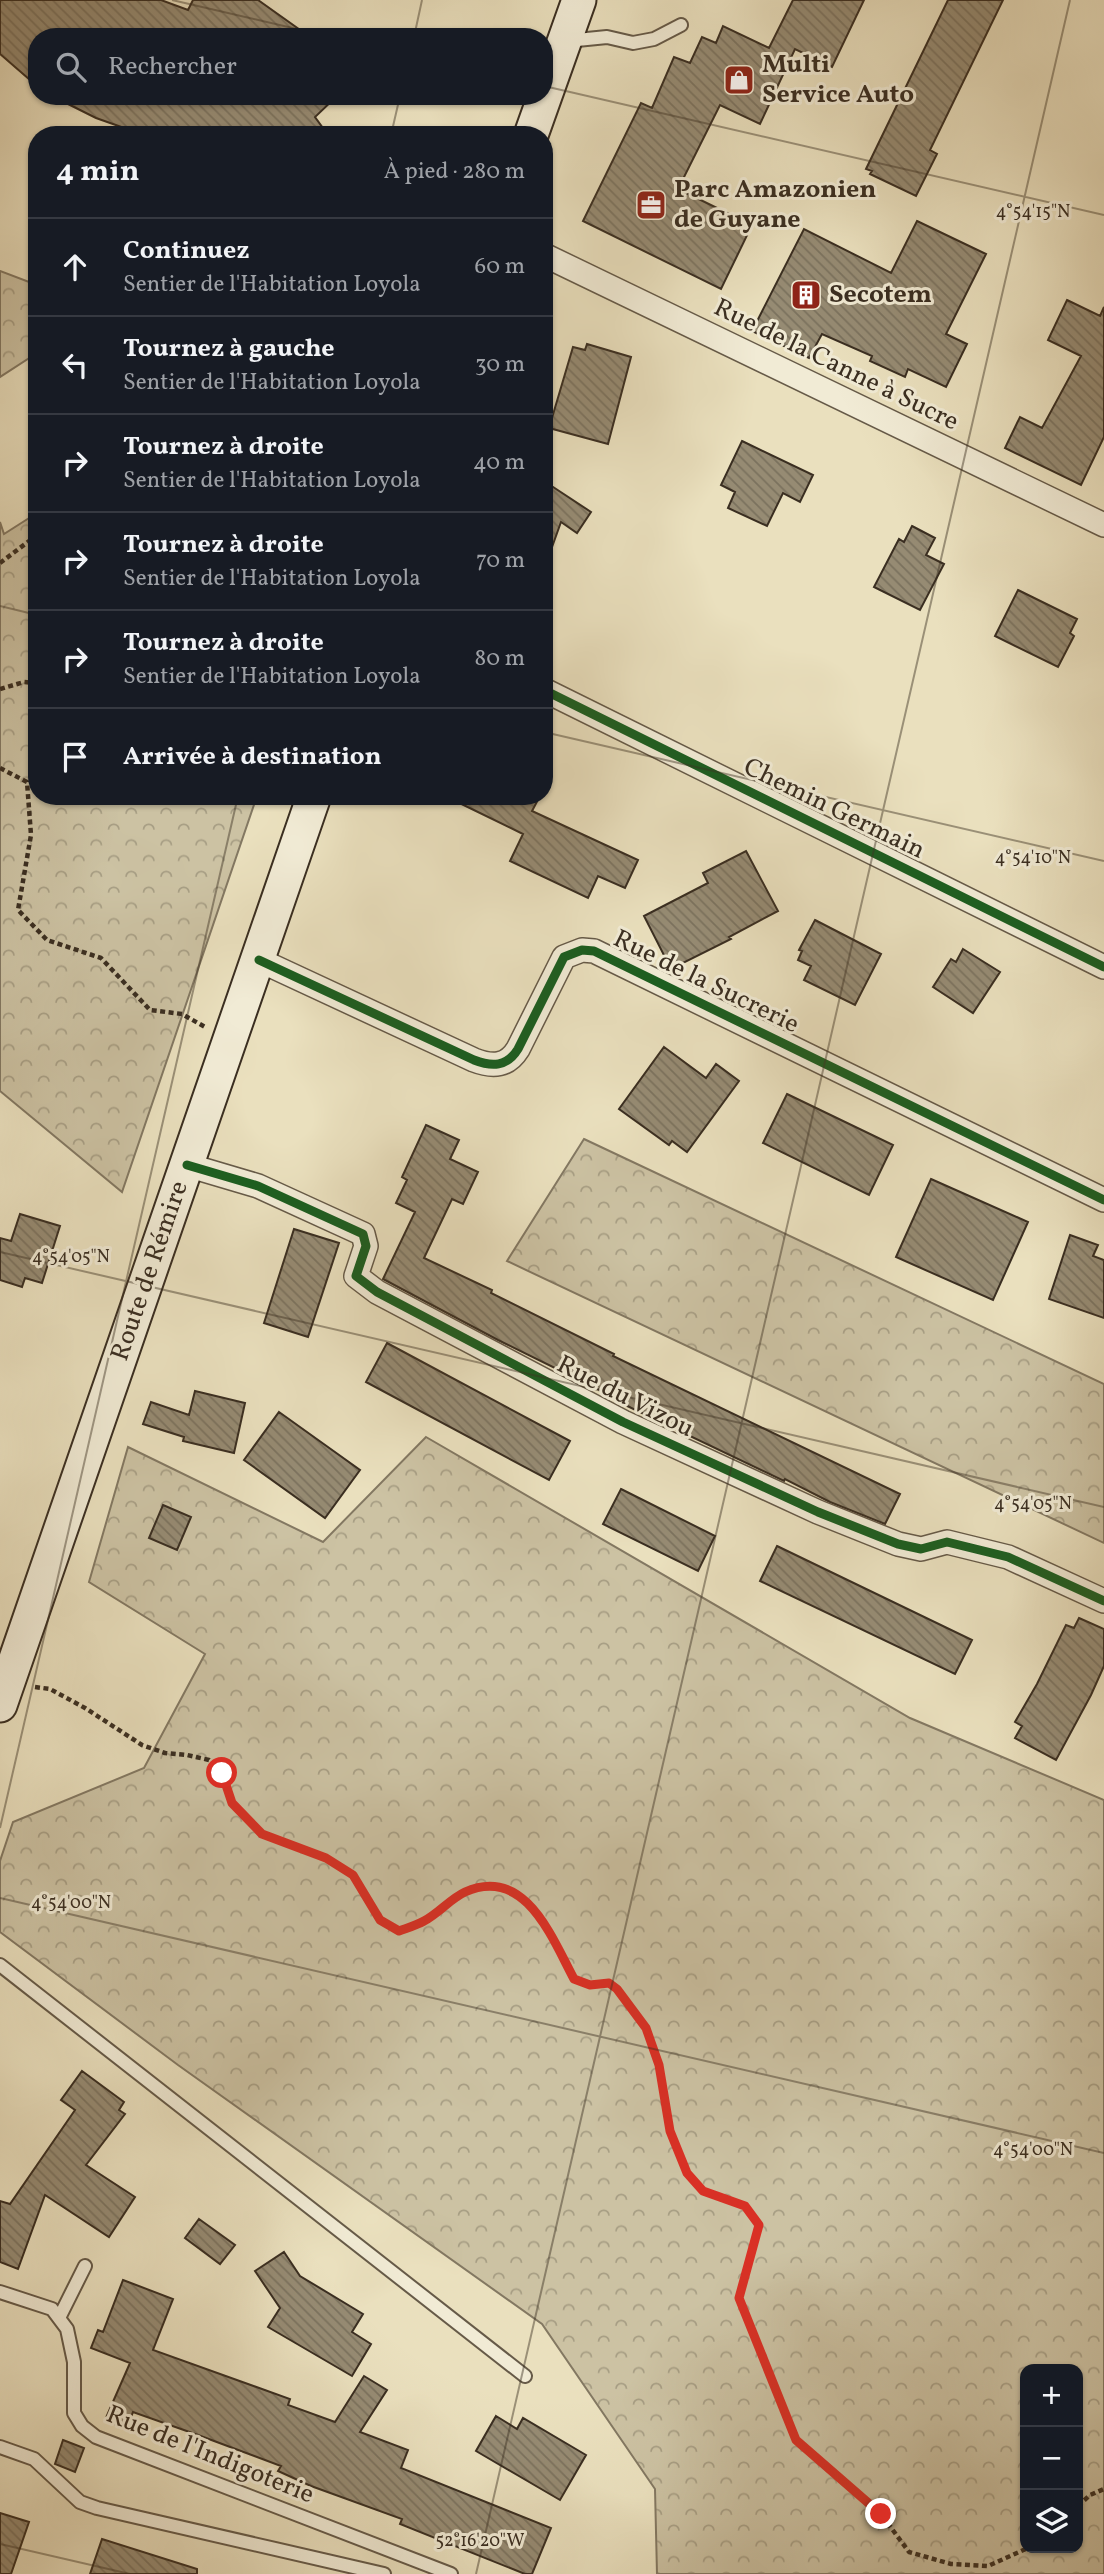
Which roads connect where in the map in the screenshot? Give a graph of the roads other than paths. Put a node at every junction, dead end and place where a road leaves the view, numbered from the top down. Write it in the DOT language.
graph roads {
  1 [pos="579,0"];
  2 [pos="681,25"];
  3 [pos="565,41"];
  4 [pos="553,74"];
  5 [pos="542,105"];
  6 [pos="534,126"];
  7 [pos="553,259"];
  8 [pos="1104,525"];
  9 [pos="553,694"];
  10 [pos="311,805"];
  11 [pos="259,960"];
  12 [pos="1104,967"];
  13 [pos="187,1165"];
  14 [pos="1104,1200"];
  15 [pos="1104,1601"];
  16 [pos="0,1705"];
  17 [pos="0,1965"];
  18 [pos="85,2266"];
  19 [pos="0,2292"];
  20 [pos="60,2318"];
  21 [pos="525,2376"];
  22 [pos="0,2447"];
  23 [pos="384,2574"];
  24 [pos="451,2574"];
  1 -- 3 [label="main road"];
  2 -- 3 [label="lane"];
  3 -- 4 [label="main road"];
  5 -- 6 [label="main road"];
  7 -- 8 [label="street, Rue de la Canne à Sucre"];
  9 -- 12 [label="street, Chemin Germain"];
  10 -- 11 [label="main road, Route de Rémire"];
  11 -- 13 [label="main road, Route de Rémire"];
  11 -- 14 [label="street, Rue de la Sucrerie"];
  13 -- 15 [label="street, Rue du Vizou"];
  13 -- 16 [label="main road, Route de Rémire"];
  17 -- 21 [label="lane"];
  18 -- 20 [label="lane"];
  19 -- 20 [label="lane"];
  20 -- 24 [label="lane, Rue de l'Indigoterie"];
  22 -- 23 [label="lane"];
}
